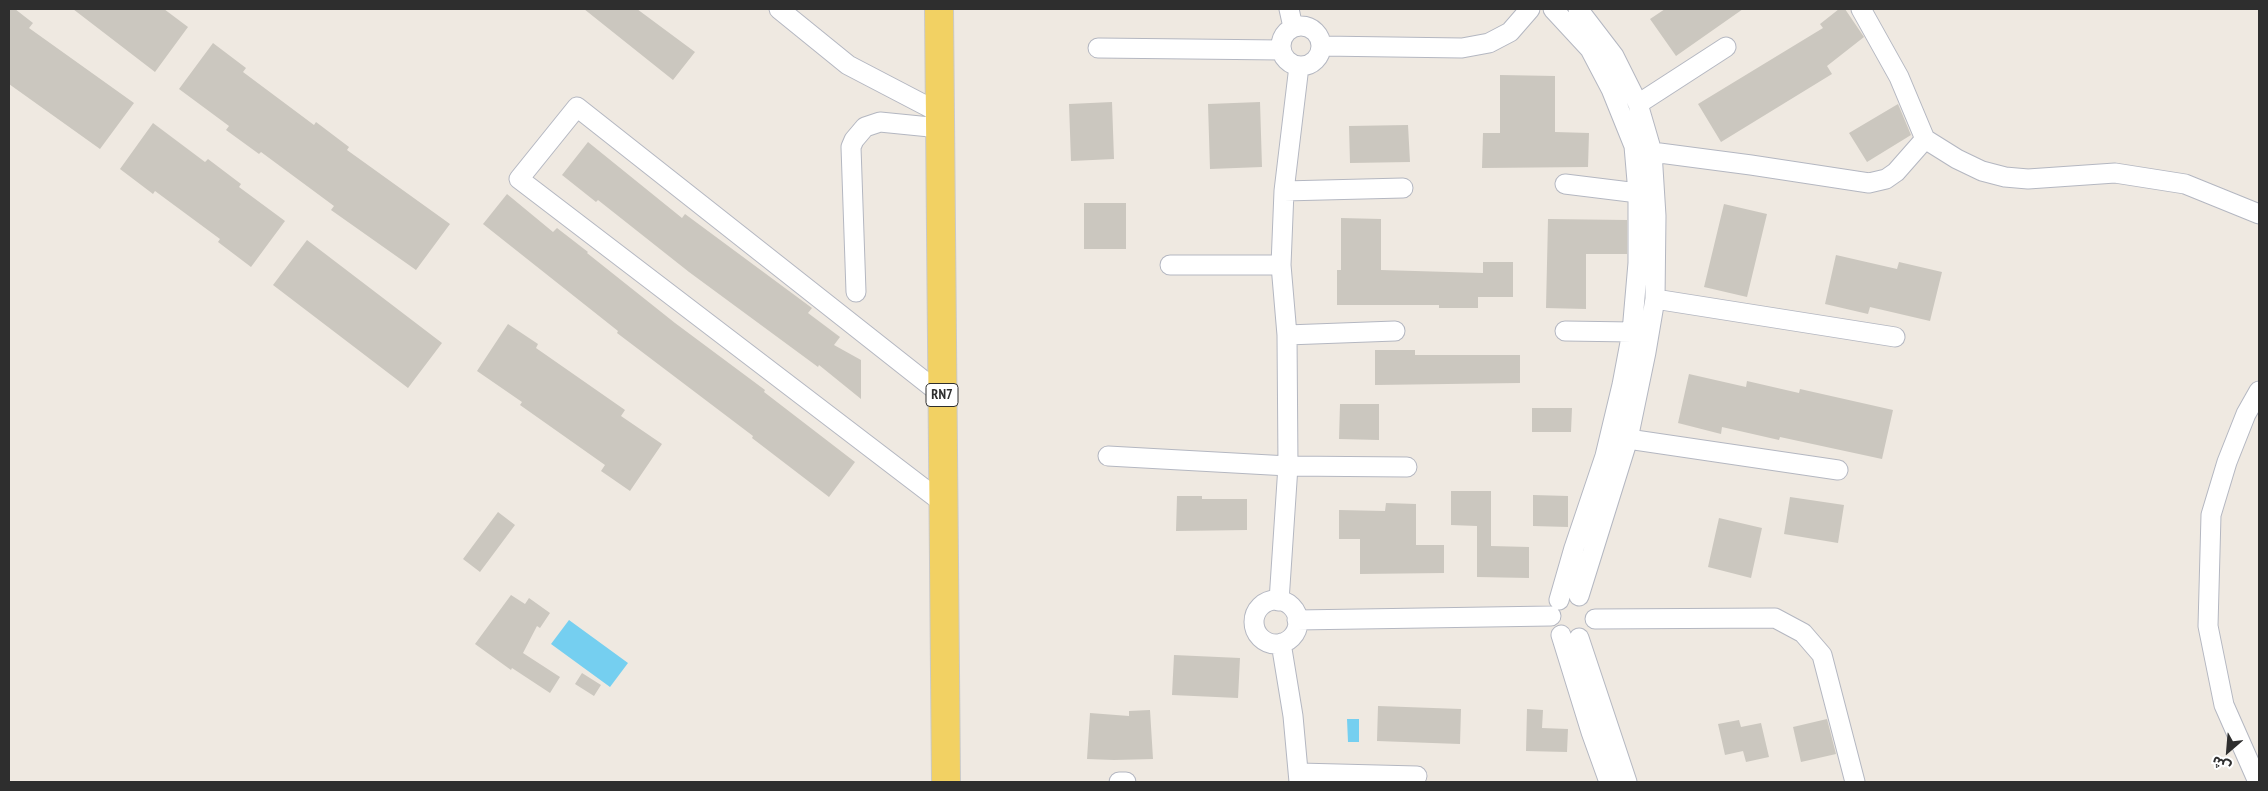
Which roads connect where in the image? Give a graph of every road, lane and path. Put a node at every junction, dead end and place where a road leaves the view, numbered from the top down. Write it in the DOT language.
graph roads {
  1 [pos="779,9"];
  2 [pos="939,9"];
  3 [pos="1530,9"];
  4 [pos="1553,9"];
  5 [pos="1578,9"];
  6 [pos="1861,9"];
  7 [pos="1291,18"];
  8 [pos="1322,46"];
  9 [pos="1726,47"];
  10 [pos="1098,48"];
  11 [pos="1281,50"];
  12 [pos="1299,66"];
  13 [pos="1638,104"];
  14 [pos="940,121"];
  15 [pos="1925,139"];
  16 [pos="1652,152"];
  17 [pos="1565,184"];
  18 [pos="1403,188"];
  19 [pos="1284,191"];
  20 [pos="1638,193"];
  21 [pos="2259,214"];
  22 [pos="1170,265"];
  23 [pos="1281,265"];
  24 [pos="856,292"];
  25 [pos="1655,299"];
  26 [pos="1396,331"];
  27 [pos="1565,331"];
  28 [pos="1632,332"];
  29 [pos="1287,335"];
  30 [pos="1895,338"];
  31 [pos="2259,391"];
  32 [pos="942,395"];
  33 [pos="1628,440"];
  34 [pos="1108,456"];
  35 [pos="1288,466"];
  36 [pos="1406,467"];
  37 [pos="1838,470"];
  38 [pos="943,503"];
  39 [pos="1580,596"];
  40 [pos="1280,601"];
  41 [pos="1555,608"];
  42 [pos="1297,620"];
  43 [pos="1595,620"];
  44 [pos="1570,637"];
  45 [pos="1281,643"];
  46 [pos="1416,776"];
  47 [pos="1299,778"];
  48 [pos="946,782"];
  49 [pos="1119,782"];
  50 [pos="1126,782"];
  51 [pos="1609,782"];
  52 [pos="1627,782"];
  53 [pos="1855,782"];
  54 [pos="2258,782"];
  1 -- 14 [label="street"];
  2 -- 14 [label="main road, RN7"];
  3 -- 8 [label="street"];
  4 -- 20 [label="street"];
  5 -- 13 [label="street"];
  6 -- 15 [label="street"];
  7 -- 8 [label="street"];
  7 -- 11 [label="street"];
  8 -- 12 [label="street"];
  9 -- 13 [label="street"];
  10 -- 11 [label="street"];
  11 -- 12 [label="street"];
  12 -- 19 [label="street"];
  13 -- 16 [label="street"];
  14 -- 24 [label="street"];
  14 -- 32 [label="main road, RN7"];
  15 -- 16 [label="street"];
  15 -- 21 [label="street"];
  16 -- 25 [label="street"];
  17 -- 20 [label="street"];
  18 -- 19 [label="street"];
  19 -- 23 [label="street"];
  20 -- 28 [label="street"];
  22 -- 23 [label="street"];
  23 -- 29 [label="street"];
  25 -- 30 [label="street"];
  25 -- 33 [label="street"];
  26 -- 29 [label="street"];
  27 -- 28 [label="street"];
  28 -- 41 [label="street"];
  29 -- 35 [label="street"];
  31 -- 54 [label="street"];
  32 -- 38 [label="main road, RN7"];
  32 -- 38 [label="street"];
  33 -- 37 [label="street"];
  33 -- 39 [label="street"];
  34 -- 35 [label="street"];
  35 -- 36 [label="street"];
  35 -- 40 [label="street"];
  38 -- 48 [label="main road, RN7"];
  39 -- 41 [label="street"];
  39 -- 43 [label="street"];
  40 -- 42 [label="street"];
  40 -- 45 [label="street"];
  41 -- 42 [label="street"];
  41 -- 44 [label="street"];
  42 -- 45 [label="street"];
  43 -- 44 [label="street"];
  43 -- 53 [label="street"];
  44 -- 51 [label="street"];
  44 -- 52 [label="street"];
  45 -- 47 [label="street"];
  46 -- 47 [label="street"];
  49 -- 50 [label="street"];
}
